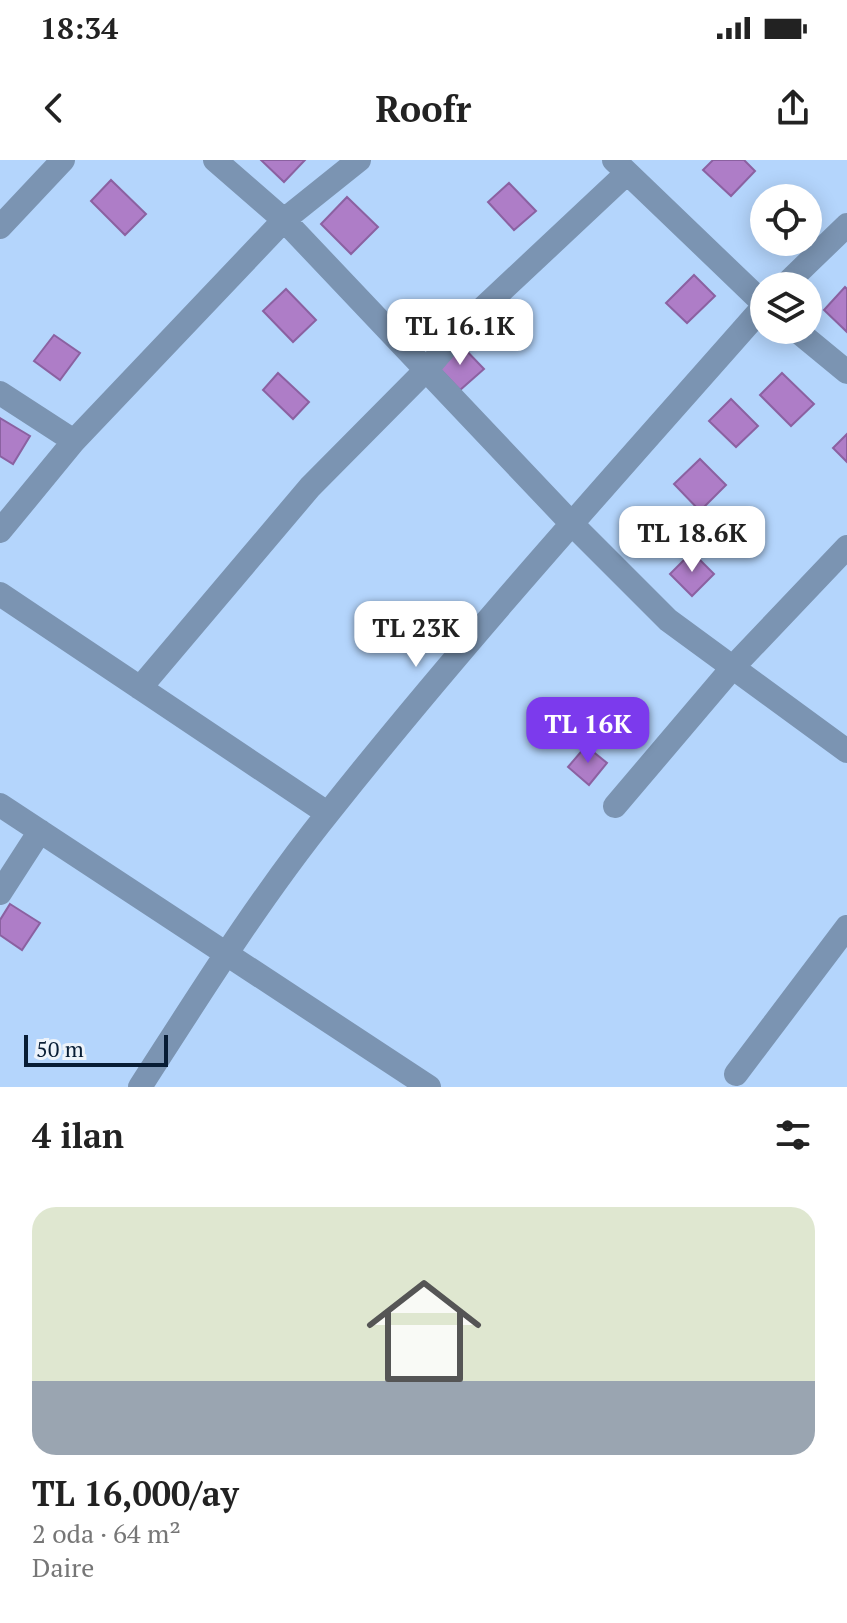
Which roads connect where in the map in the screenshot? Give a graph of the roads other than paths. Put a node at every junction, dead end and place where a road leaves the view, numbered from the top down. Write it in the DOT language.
graph roads {
  1 [pos="63,160"];
  2 [pos="215,160"];
  3 [pos="359,160"];
  4 [pos="621,166"];
  5 [pos="284,220"];
  6 [pos="847,225"];
  7 [pos="0,227"];
  8 [pos="798,272"];
  9 [pos="750,291"];
  10 [pos="750,321"];
  11 [pos="813,344"];
  12 [pos="426,370"];
  13 [pos="847,372"];
  14 [pos="0,393"];
  15 [pos="74,441"];
  16 [pos="572,524"];
  17 [pos="0,531"];
  18 [pos="847,547"];
  19 [pos="0,594"];
  20 [pos="733,667"];
  21 [pos="140,688"];
  22 [pos="847,751"];
  23 [pos="0,805"];
  24 [pos="615,806"];
  25 [pos="327,813"];
  26 [pos="40,831"];
  27 [pos="0,893"];
  28 [pos="847,927"];
  29 [pos="226,953"];
  30 [pos="737,1083"];
  31 [pos="140,1087"];
  32 [pos="429,1087"];
  1 -- 7 [label="street"];
  2 -- 5 [label="street"];
  3 -- 5 [label="street"];
  4 -- 9 [label="street"];
  4 -- 12 [label="street"];
  5 -- 12 [label="street"];
  5 -- 15 [label="street"];
  6 -- 8 [label="street"];
  10 -- 16 [label="street"];
  11 -- 13 [label="street"];
  12 -- 16 [label="street"];
  12 -- 21 [label="street"];
  14 -- 15 [label="street"];
  15 -- 17 [label="street"];
  16 -- 20 [label="street"];
  16 -- 25 [label="street"];
  18 -- 20 [label="street"];
  19 -- 21 [label="street"];
  20 -- 22 [label="street"];
  20 -- 24 [label="street"];
  21 -- 25 [label="street"];
  23 -- 26 [label="street"];
  25 -- 29 [label="street"];
  26 -- 27 [label="street"];
  26 -- 29 [label="street"];
  28 -- 30 [label="street"];
  29 -- 31 [label="street"];
  29 -- 32 [label="street"];
}
